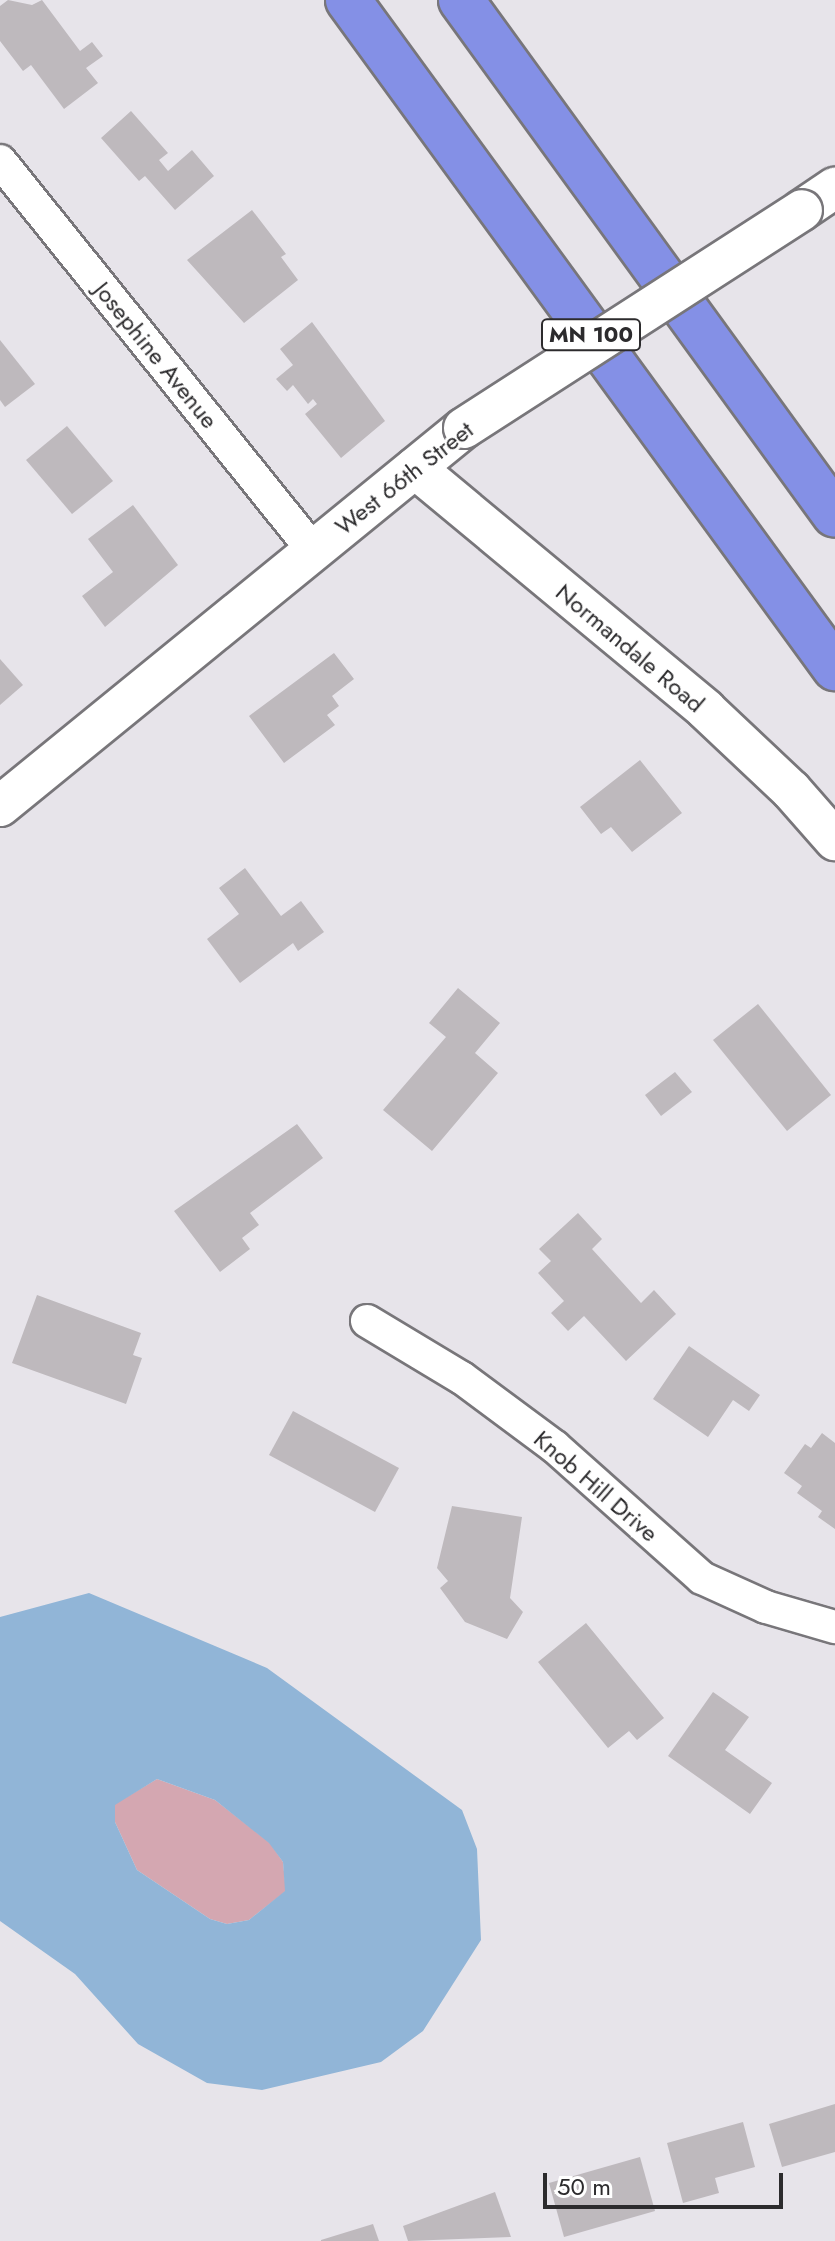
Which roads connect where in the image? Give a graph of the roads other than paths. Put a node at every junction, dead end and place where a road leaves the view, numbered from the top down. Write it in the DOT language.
graph roads {
  1 [pos="348,0"];
  2 [pos="461,0"];
  3 [pos="0,161"];
  4 [pos="819,199"];
  5 [pos="415,468"];
  6 [pos="835,515"];
  7 [pos="313,550"];
  8 [pos="835,668"];
  9 [pos="0,806"];
  10 [pos="835,840"];
  11 [pos="367,1321"];
  12 [pos="835,1627"];
  1 -- 8 [label="highway, MN 100"];
  2 -- 6 [label="highway"];
  3 -- 7 [label="street, Josephine Avenue"];
  4 -- 5 [label="street, West 66th Street, bridge"];
  5 -- 7 [label="street, West 66th Street"];
  5 -- 10 [label="street, Normandale Road"];
  7 -- 9 [label="street, West 66th Street"];
  11 -- 12 [label="street, Knob Hill Drive"];
}
